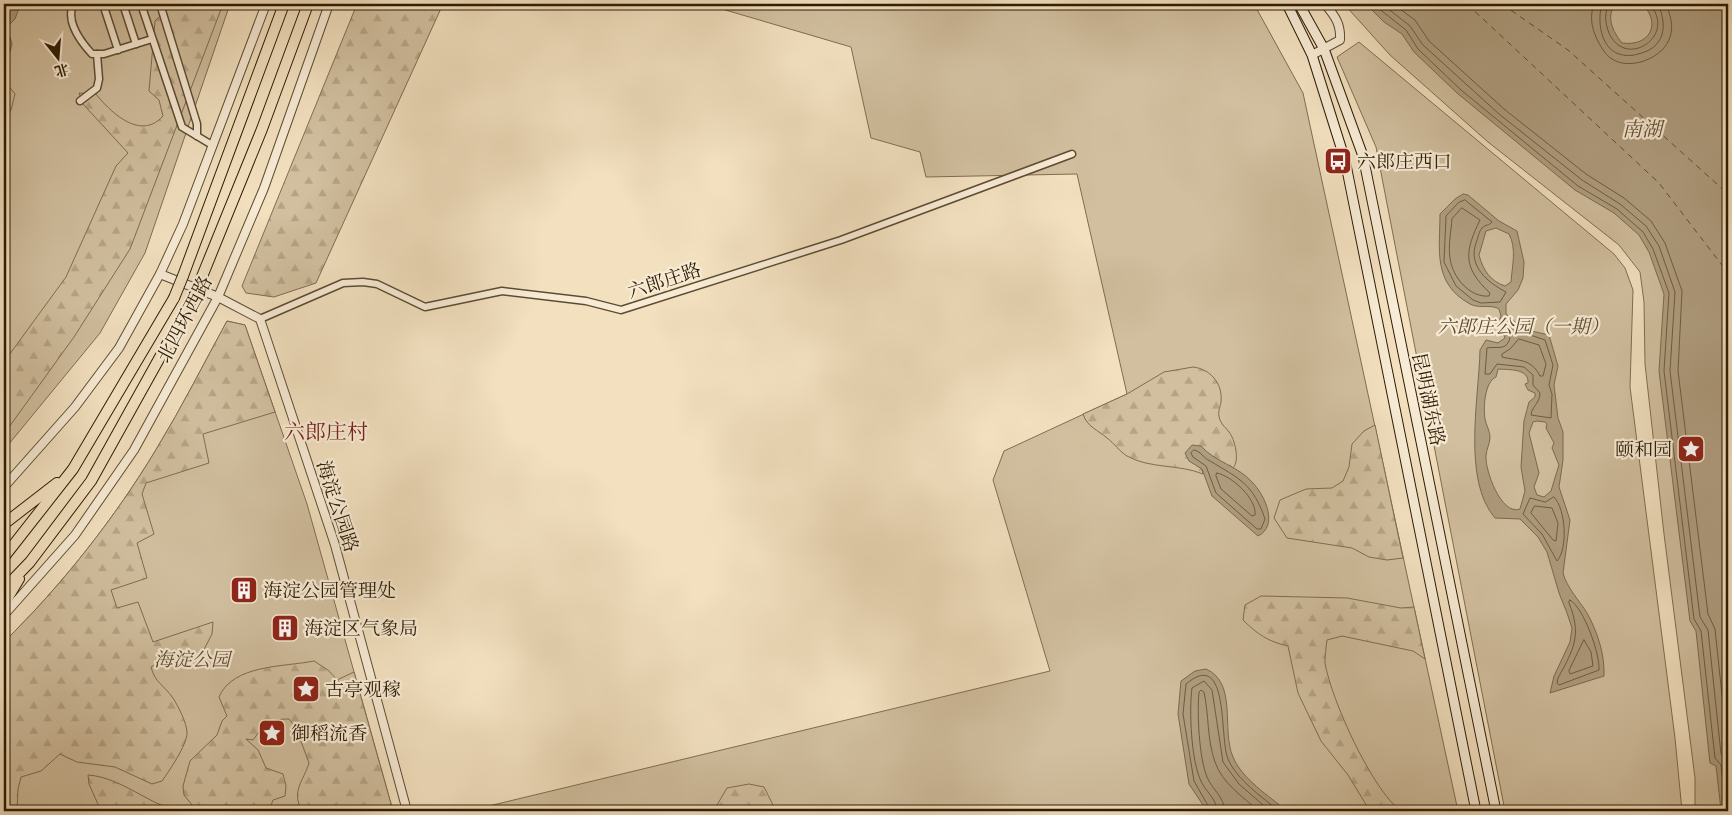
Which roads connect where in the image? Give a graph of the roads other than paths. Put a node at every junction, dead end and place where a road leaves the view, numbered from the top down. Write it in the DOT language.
graph roads {
  1 [pos="74,4"];
  2 [pos="103,4"];
  3 [pos="123,4"];
  4 [pos="141,4"];
  5 [pos="160,4"];
  6 [pos="266,4"];
  7 [pos="284,4"];
  8 [pos="308,4"];
  9 [pos="329,4"];
  10 [pos="1287,4"];
  11 [pos="1299,4"];
  12 [pos="1325,4"];
  13 [pos="152,39"];
  14 [pos="136,44"];
  15 [pos="1324,49"];
  16 [pos="118,50"];
  17 [pos="97,54"];
  18 [pos="1312,55"];
  19 [pos="80,101"];
  20 [pos="196,136"];
  21 [pos="212,145"];
  22 [pos="1072,154"];
  23 [pos="160,274"];
  24 [pos="218,297"];
  25 [pos="260,319"];
  26 [pos="73,469"];
  27 [pos="4,487"];
  28 [pos="4,525"];
  29 [pos="4,557"];
  30 [pos="30,562"];
  31 [pos="4,588"];
  32 [pos="4,604"];
  33 [pos="4,615"];
  34 [pos="407,811"];
  35 [pos="1476,811"];
  36 [pos="1496,811"];
  1 -- 17 [label="street"];
  2 -- 16 [label="street"];
  3 -- 14 [label="street"];
  4 -- 13 [label="street"];
  5 -- 20 [label="street"];
  6 -- 21 [label="street"];
  7 -- 26 [label="highway, 北四环西路, bridge"];
  8 -- 30 [label="highway, 北四环西路, bridge"];
  9 -- 24 [label="street, 北四环西路"];
  10 -- 18 [label="main road, 昆明湖东路"];
  11 -- 15 [label="main road, 昆明湖东路"];
  12 -- 15 [label="street"];
  13 -- 14 [label="street"];
  13 -- 20 [label="street"];
  14 -- 16 [label="street"];
  15 -- 18 [label="street"];
  15 -- 36 [label="main road, 昆明湖东路"];
  16 -- 17 [label="street"];
  17 -- 19 [label="street"];
  18 -- 35 [label="main road, 昆明湖东路"];
  20 -- 21 [label="street"];
  21 -- 23 [label="street"];
  22 -- 25 [label="street, 六郎庄路"];
  23 -- 24 [label="street"];
  23 -- 27 [label="street"];
  24 -- 25 [label="street"];
  24 -- 33 [label="street, 北四环西路"];
  25 -- 34 [label="street, 海淀公园路"];
  26 -- 28 [label="highway"];
  26 -- 29 [label="highway, 北四环西路"];
  30 -- 31 [label="highway, 北四环西路"];
  30 -- 32 [label="highway"];
}
